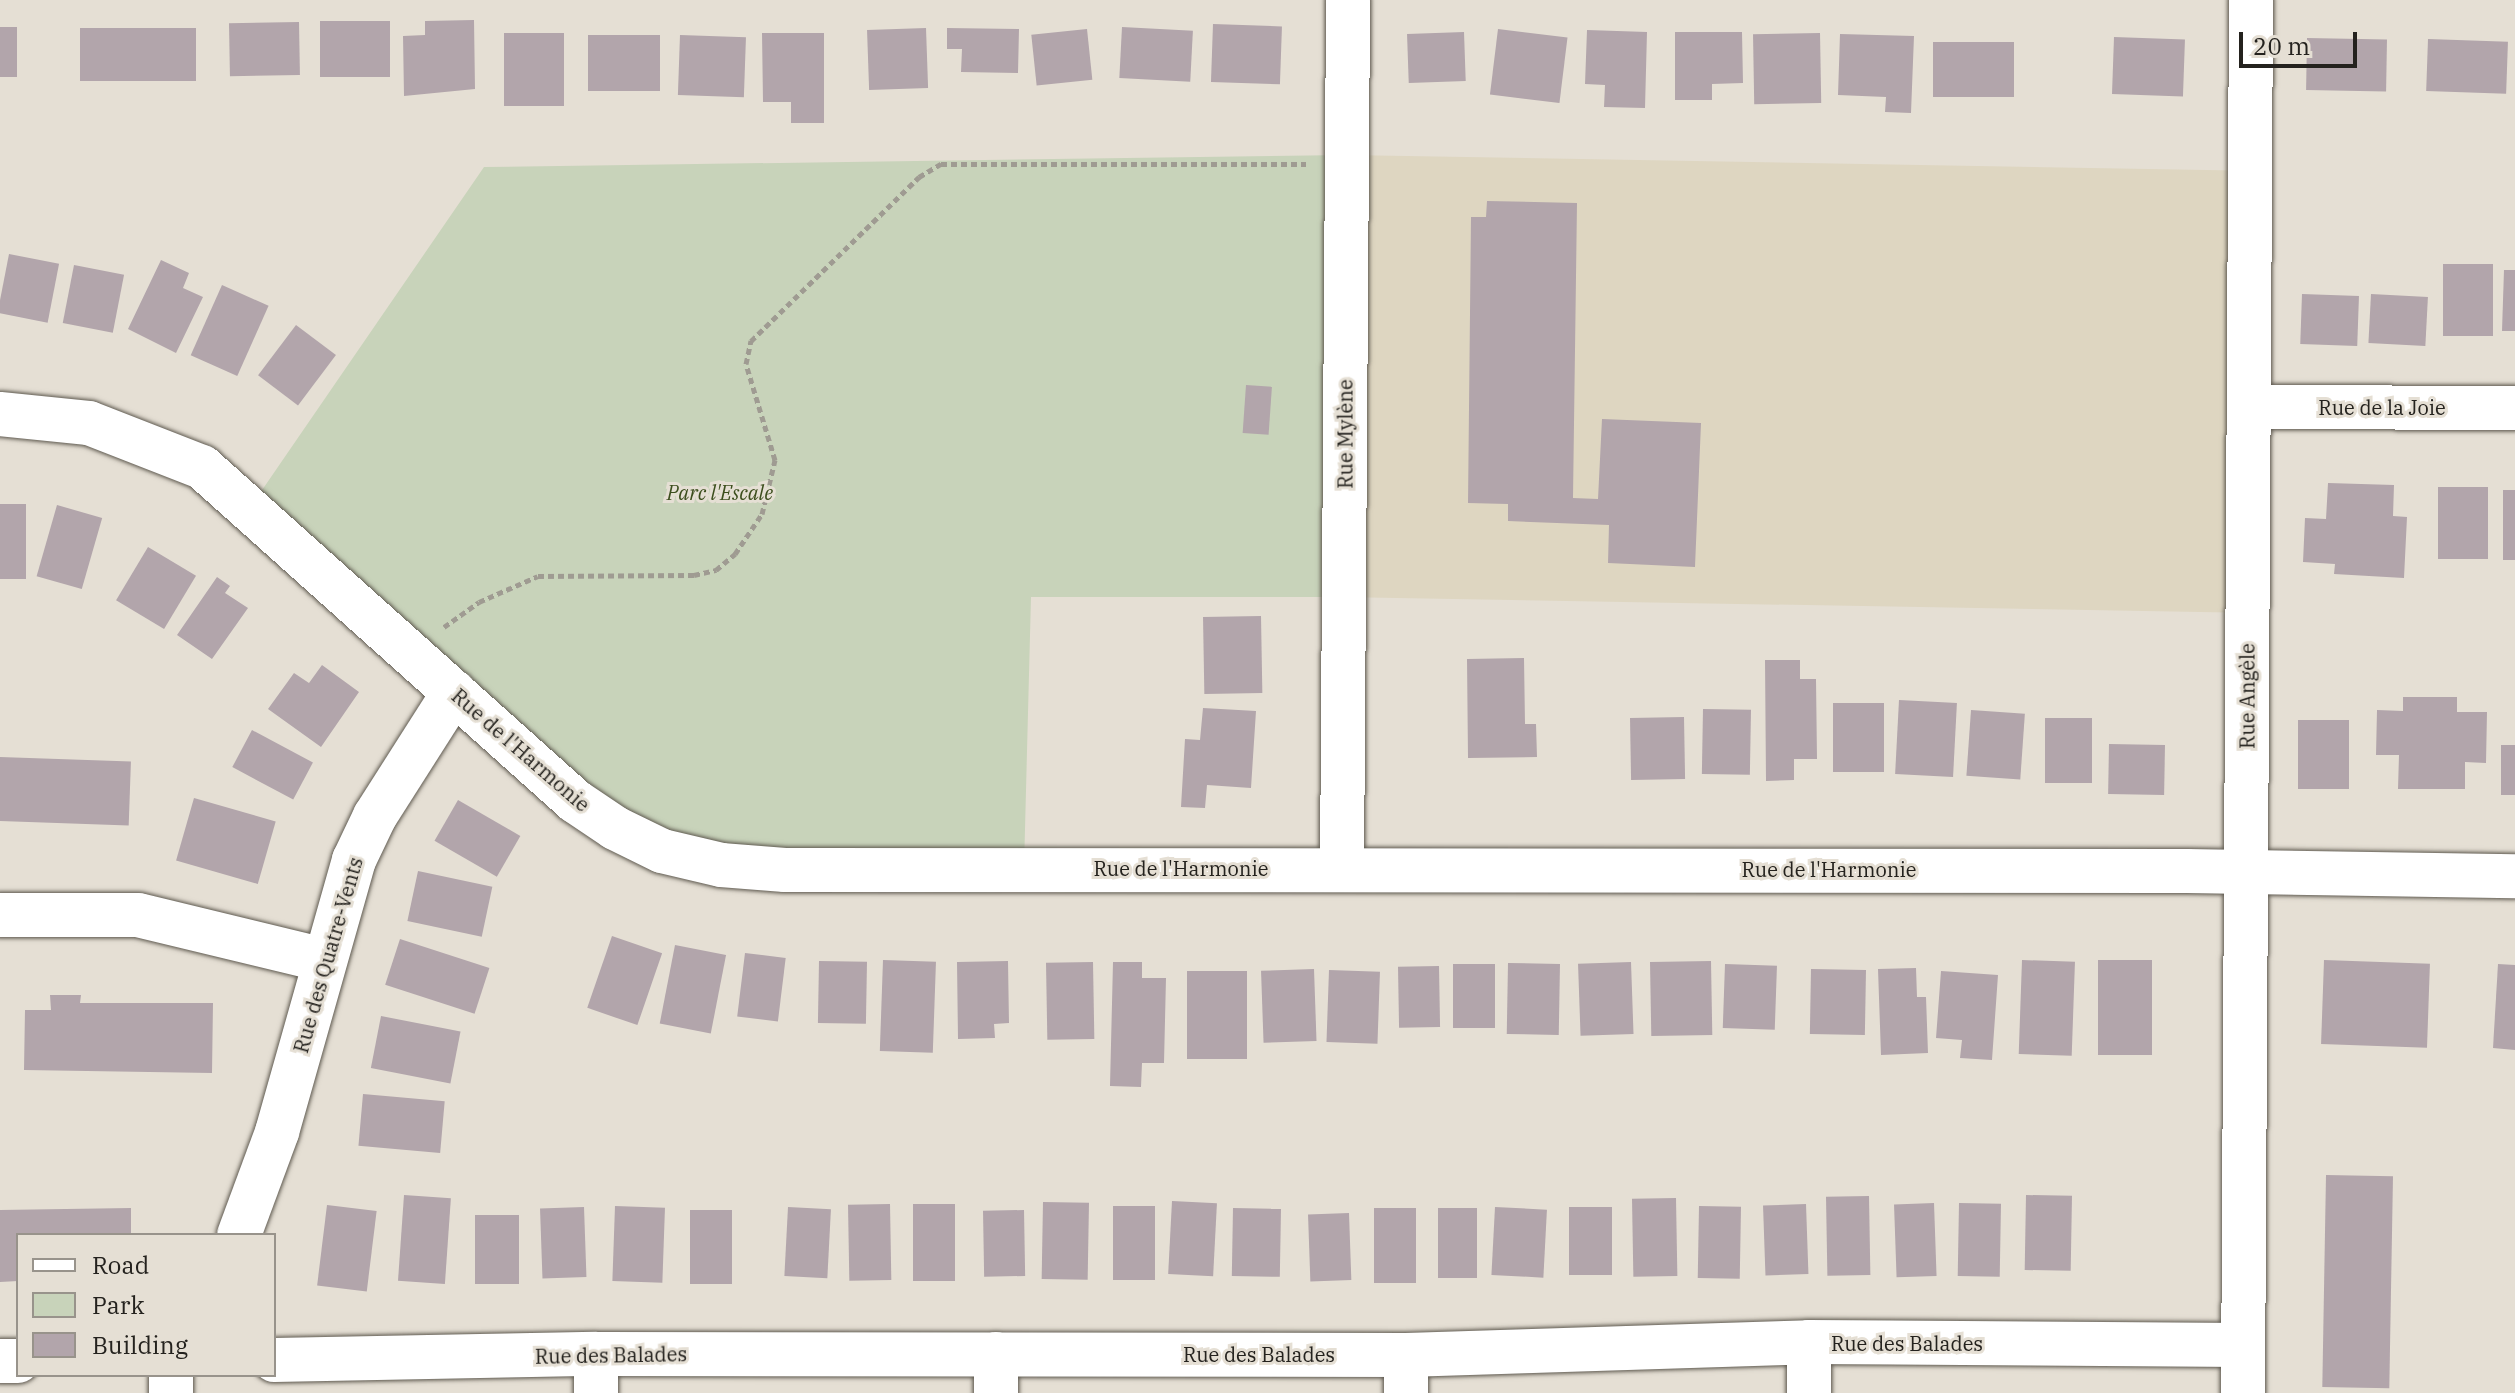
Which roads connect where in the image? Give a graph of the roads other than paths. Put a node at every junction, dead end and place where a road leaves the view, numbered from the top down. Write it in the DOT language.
graph roads {
  1 [pos="1348,0"];
  2 [pos="2251,0"];
  3 [pos="2249,407"];
  4 [pos="2515,408"];
  5 [pos="0,414"];
  6 [pos="454,692"];
  7 [pos="1342,868"];
  8 [pos="2246,871"];
  9 [pos="2515,876"];
  10 [pos="0,915"];
  11 [pos="324,960"];
  12 [pos="240,1233"];
  13 [pos="1809,1342"];
  14 [pos="2243,1345"];
  15 [pos="276,1360"];
  16 [pos="996,1373"];
  17 [pos="596,1374"];
  18 [pos="1406,1374"];
  19 [pos="1809,1393"];
  20 [pos="2243,1393"];
  1 -- 7 [label="street, Rue Mylène"];
  2 -- 3 [label="street, Rue Angèle"];
  3 -- 4 [label="street, Rue de la Joie"];
  3 -- 8 [label="street, Rue Angèle"];
  5 -- 6 [label="street, Rue de l'Harmonie"];
  6 -- 7 [label="street, Rue de l'Harmonie"];
  6 -- 11 [label="street, Rue des Quatre-Vents"];
  7 -- 8 [label="street, Rue de l'Harmonie"];
  8 -- 9 [label="street, Rue de l'Harmonie"];
  8 -- 14 [label="street, Rue Angèle"];
  10 -- 11 [label="street"];
  11 -- 12 [label="street, Rue des Quatre-Vents"];
  13 -- 14 [label="street, Rue des Balades"];
  13 -- 18 [label="street, Rue des Balades"];
  13 -- 19 [label="street"];
  14 -- 20 [label="street, Rue Angèle"];
  15 -- 17 [label="street, Rue des Balades"];
  16 -- 17 [label="street, Rue des Balades"];
  16 -- 18 [label="street, Rue des Balades"];
}
